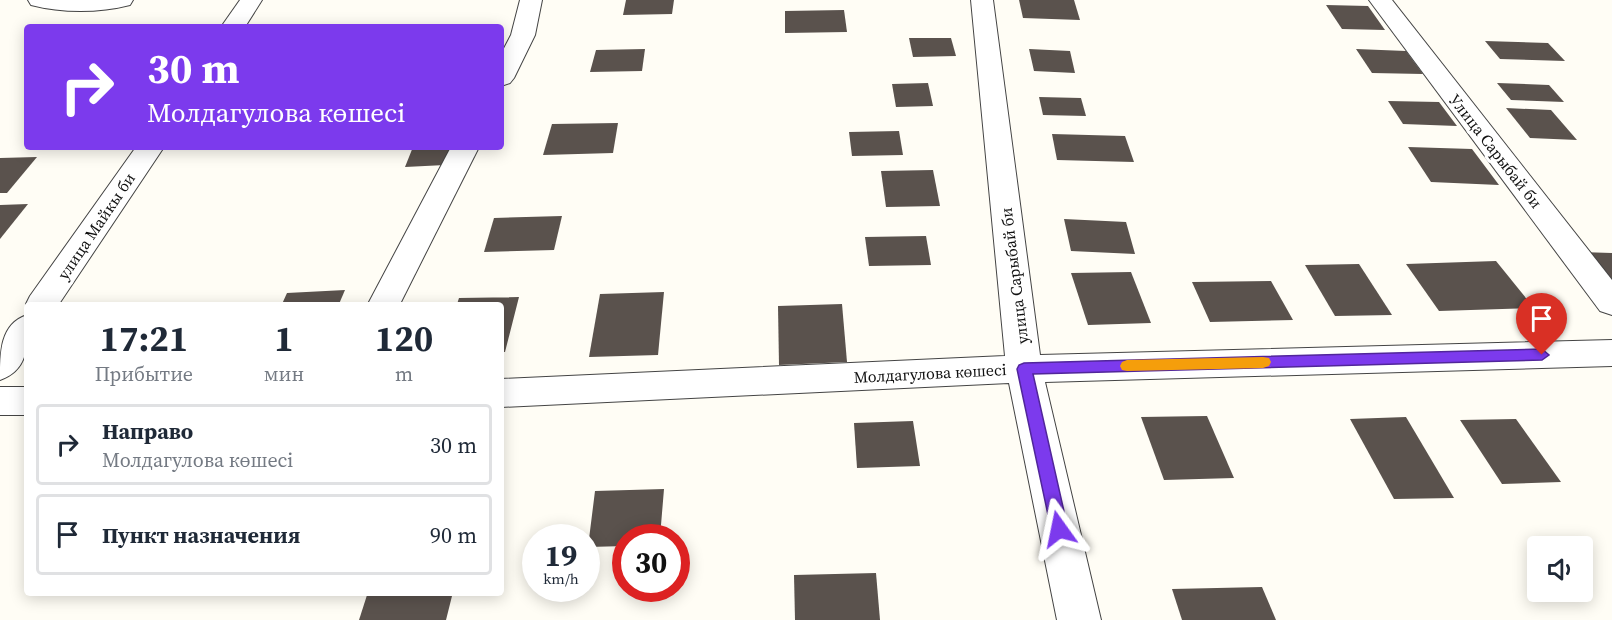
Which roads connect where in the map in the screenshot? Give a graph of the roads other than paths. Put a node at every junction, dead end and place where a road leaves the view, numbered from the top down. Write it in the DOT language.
graph roads {
  1 [pos="39,0"];
  2 [pos="122,0"];
  3 [pos="251,0"];
  4 [pos="531,0"];
  5 [pos="982,0"];
  6 [pos="1380,0"];
  7 [pos="235,24"];
  8 [pos="504,72"];
  9 [pos="148,150"];
  10 [pos="463,150"];
  11 [pos="43,302"];
  12 [pos="385,302"];
  13 [pos="1612,303"];
  14 [pos="24,331"];
  15 [pos="1612,353"];
  16 [pos="0,366"];
  17 [pos="1024,369"];
  18 [pos="504,393"];
  19 [pos="0,401"];
  20 [pos="24,401"];
  21 [pos="1079,620"];
  1 -- 2 [label="street"];
  3 -- 7 [label="street"];
  4 -- 8 [label="street"];
  5 -- 17 [label="street, улица Сарыбай би"];
  6 -- 13 [label="street, Улица Сарыбай би"];
  9 -- 11 [label="street, улица Майкы би"];
  10 -- 12 [label="street"];
  14 -- 16 [label="street"];
  15 -- 17 [label="street, Молдагулова көшесі"];
  17 -- 18 [label="street, Молдагулова көшесі"];
  17 -- 21 [label="street, улица Сарыбай би"];
  19 -- 20 [label="street"];
}
